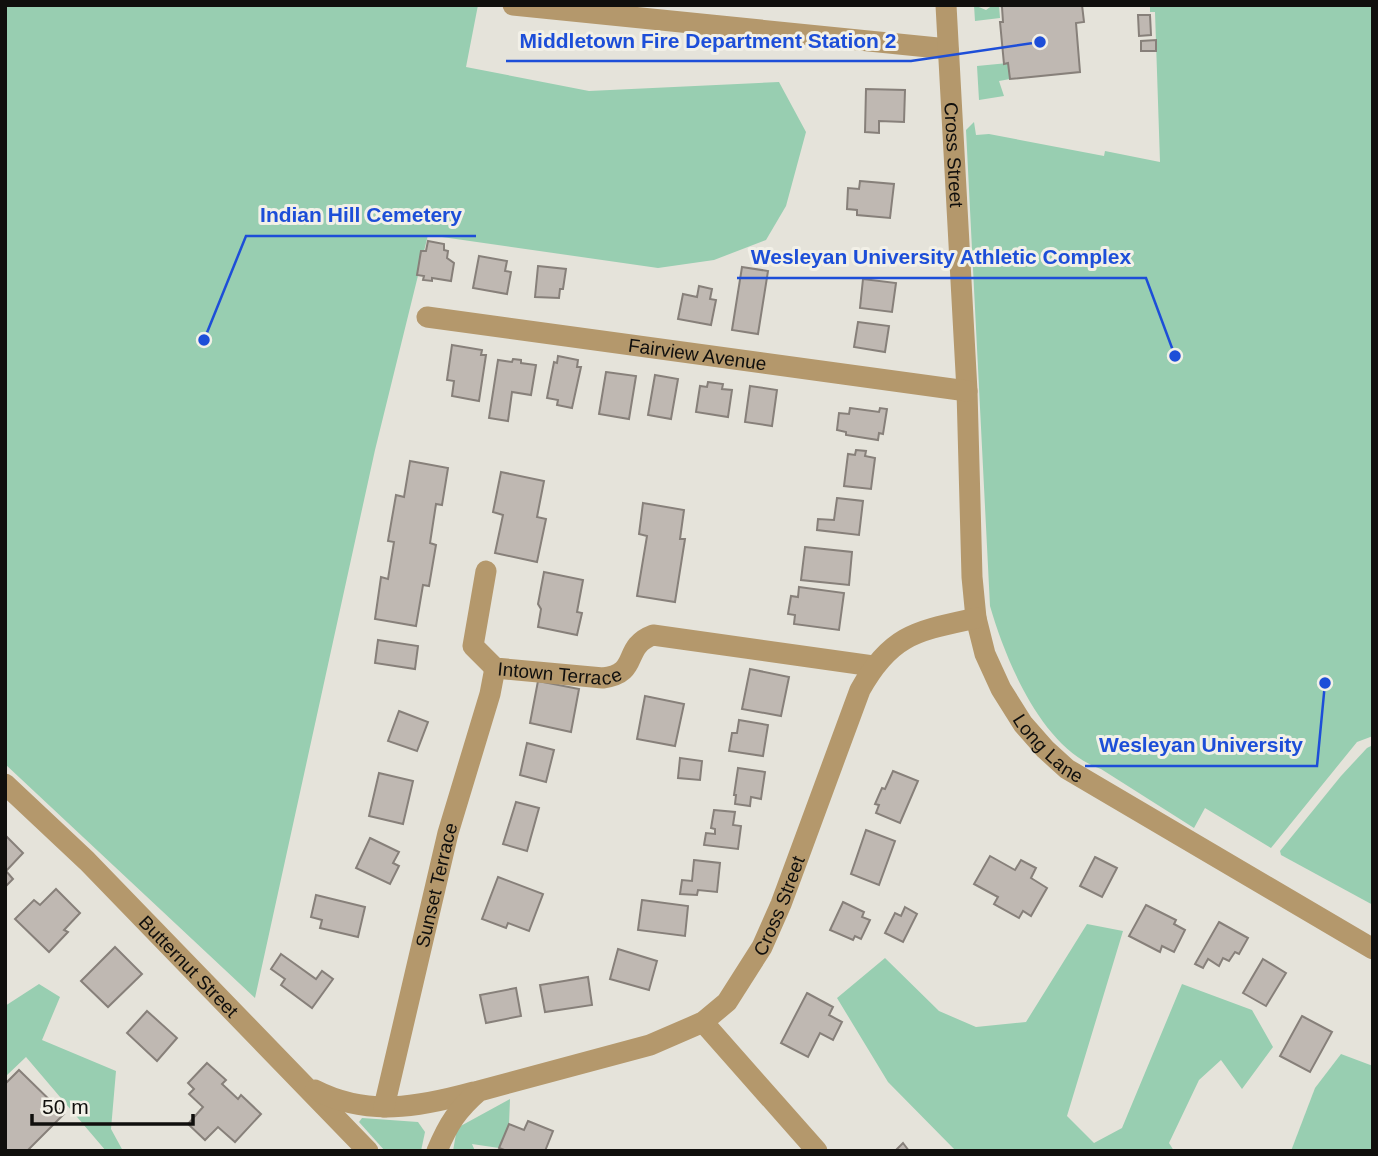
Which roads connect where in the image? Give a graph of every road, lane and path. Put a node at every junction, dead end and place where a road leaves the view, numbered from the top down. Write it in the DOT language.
graph roads {
  1 [pos="513,5"];
  2 [pos="946,5"];
  3 [pos="948,49"];
  4 [pos="427,317"];
  5 [pos="967,391"];
  6 [pos="486,571"];
  7 [pos="976,618"];
  8 [pos="873,666"];
  9 [pos="495,668"];
  10 [pos="5,784"];
  11 [pos="1373,949"];
  12 [pos="703,1023"];
  13 [pos="293,1075"];
  14 [pos="480,1091"];
  15 [pos="384,1107"];
  16 [pos="368,1151"];
  17 [pos="437,1151"];
  18 [pos="817,1151"];
  1 -- 3 [label="street"];
  2 -- 3 [label="street, Cross Street"];
  3 -- 5 [label="street, Cross Street"];
  4 -- 5 [label="street, Fairview Avenue"];
  5 -- 7 [label="street, Long Lane"];
  6 -- 9 [label="street, Intown Terrace"];
  7 -- 8 [label="street, Cross Street"];
  7 -- 11 [label="street, Long Lane"];
  8 -- 9 [label="street, Intown Terrace"];
  8 -- 12 [label="street, Cross Street"];
  9 -- 15 [label="street, Sunset Terrace"];
  10 -- 13 [label="street, Butternut Street"];
  12 -- 14 [label="street, Cross Street"];
  12 -- 18 [label="street"];
  13 -- 15 [label="street, Cross Street"];
  13 -- 16 [label="street, Butternut Street"];
  14 -- 15 [label="street, Cross Street"];
  14 -- 17 [label="street, Cross Street"];
}
